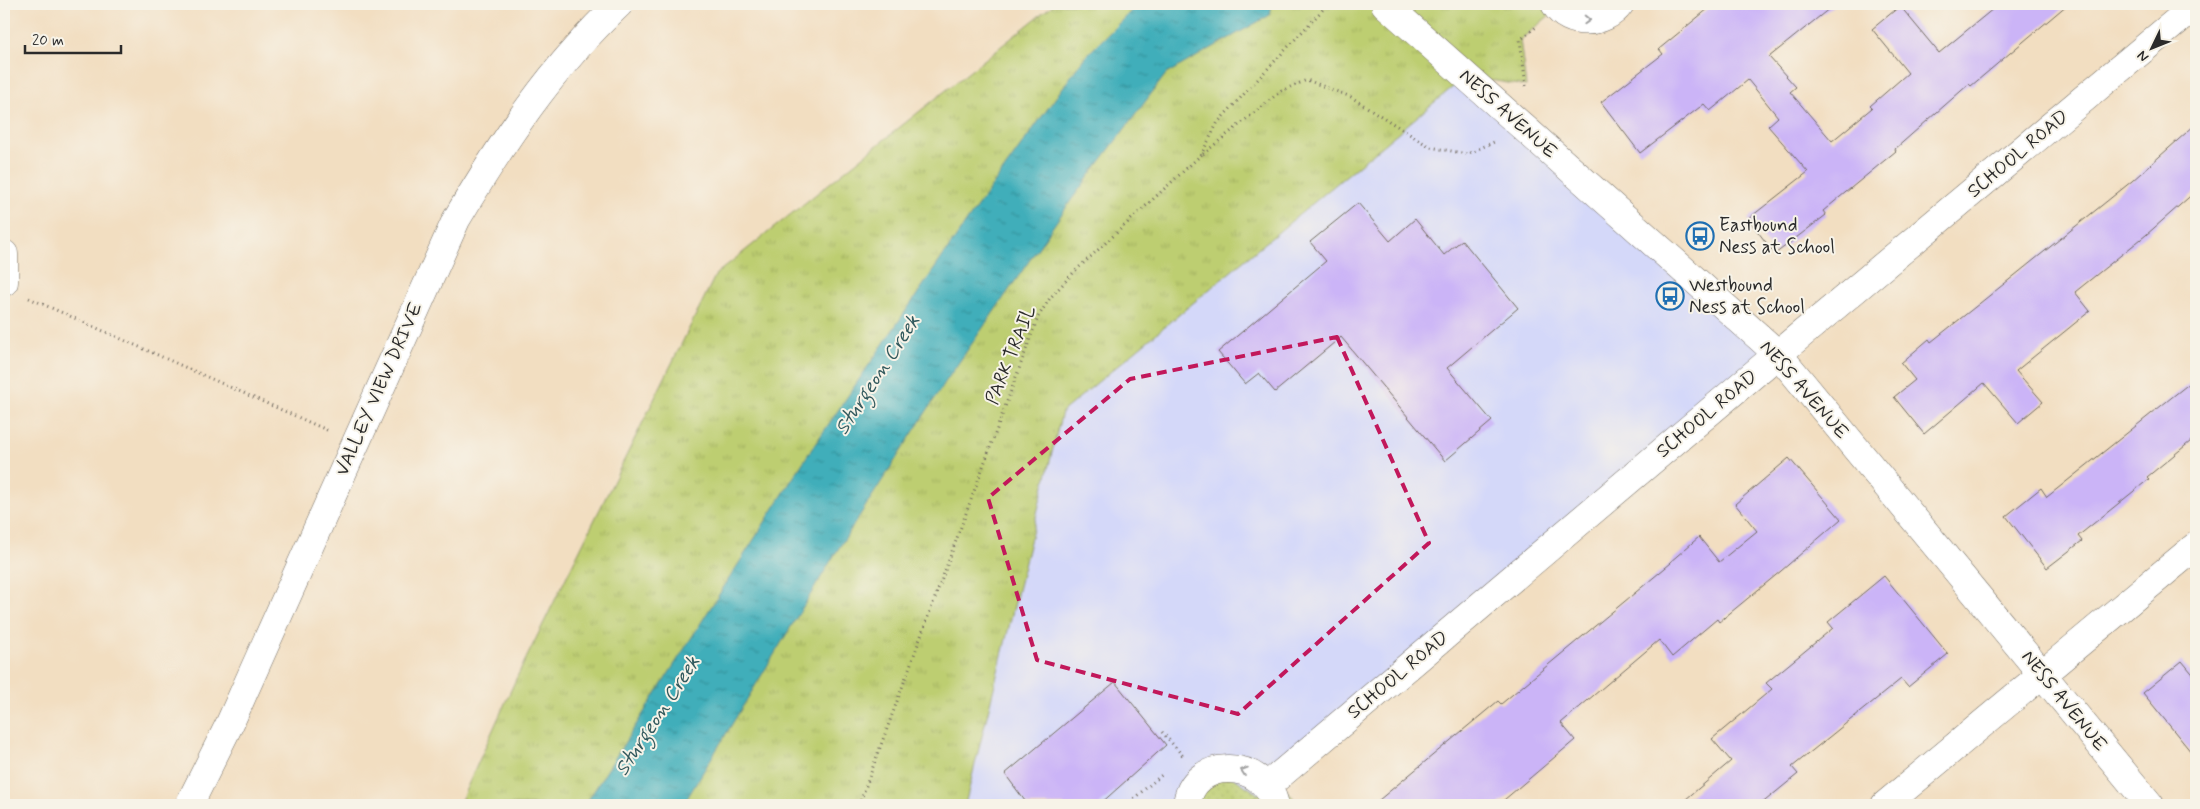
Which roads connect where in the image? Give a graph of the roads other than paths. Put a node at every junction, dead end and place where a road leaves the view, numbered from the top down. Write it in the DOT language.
graph roads {
  1 [pos="619,4"];
  2 [pos="1620,4"];
  3 [pos="2196,5"];
  4 [pos="1556,6"];
  5 [pos="1392,10"];
  6 [pos="4,254"];
  7 [pos="12,288"];
  8 [pos="1778,354"];
  9 [pos="2196,546"];
  10 [pos="2042,675"];
  11 [pos="1271,796"];
  12 [pos="188,805"];
  13 [pos="1186,805"];
  14 [pos="1885,805"];
  15 [pos="2150,805"];
  1 -- 12 [label="street, VALLEY VIEW DRIVE"];
  4 -- 2 [label="street, one-way"];
  3 -- 8 [label="street, SCHOOL ROAD"];
  5 -- 8 [label="street, NESS AVENUE"];
  6 -- 7 [label="street"];
  8 -- 10 [label="street, NESS AVENUE"];
  8 -- 11 [label="street, SCHOOL ROAD"];
  9 -- 10 [label="street"];
  10 -- 14 [label="street"];
  10 -- 15 [label="street, NESS AVENUE"];
  11 -- 13 [label="street, SCHOOL ROAD, one-way"];
}
